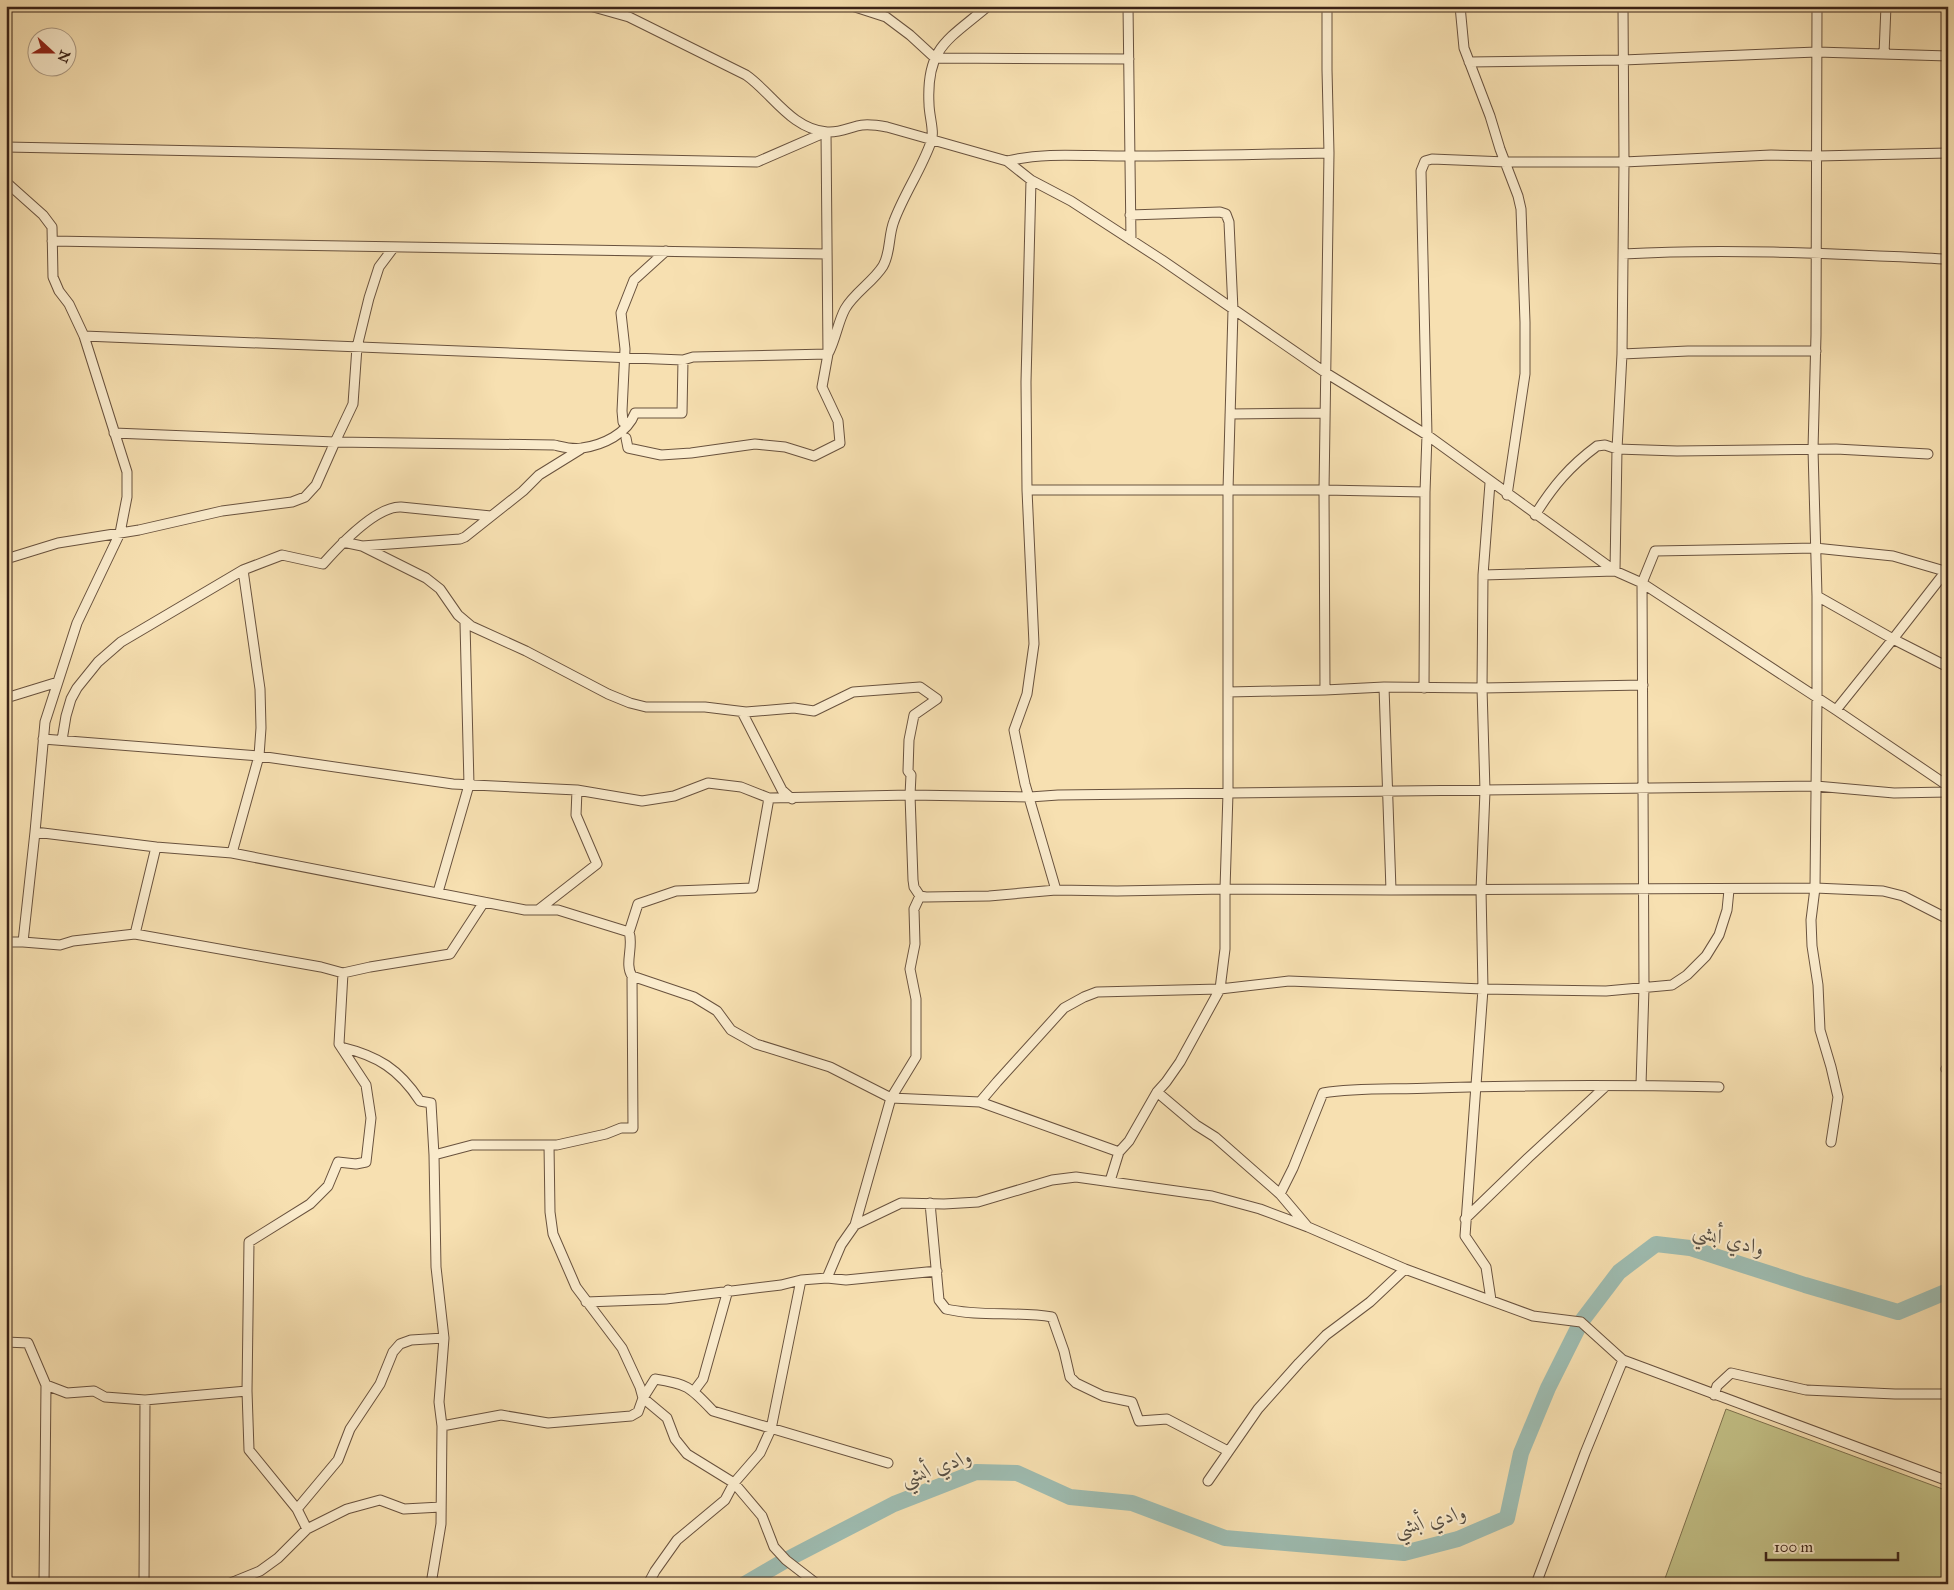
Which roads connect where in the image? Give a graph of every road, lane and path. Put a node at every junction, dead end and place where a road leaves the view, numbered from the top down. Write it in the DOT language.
graph roads {
  1 [pos="590,6"];
  2 [pos="852,6"];
  3 [pos="988,6"];
  4 [pos="1128,6"];
  5 [pos="1327,6"];
  6 [pos="1460,6"];
  7 [pos="1622,6"];
  8 [pos="1817,6"];
  9 [pos="1886,6"];
  10 [pos="1817,52"];
  11 [pos="1884,54"];
  12 [pos="1948,56"];
  13 [pos="935,58"];
  14 [pos="1129,59"];
  15 [pos="1623,60"];
  16 [pos="1469,62"];
  17 [pos="826,132"];
  18 [pos="932,140"];
  19 [pos="6,147"];
  20 [pos="1329,153"];
  21 [pos="1948,153"];
  22 [pos="1129,156"];
  23 [pos="1818,156"];
  24 [pos="1007,161"];
  25 [pos="1506,162"];
  26 [pos="1624,162"];
  27 [pos="1031,180"];
  28 [pos="6,182"];
  29 [pos="1130,215"];
  30 [pos="1131,240"];
  31 [pos="52,241"];
  32 [pos="394,246"];
  33 [pos="666,251"];
  34 [pos="827,254"];
  35 [pos="1623,254"];
  36 [pos="1817,254"];
  37 [pos="1948,259"];
  38 [pos="1233,310"];
  39 [pos="84,336"];
  40 [pos="357,347"];
  41 [pos="1816,351"];
  42 [pos="828,354"];
  43 [pos="1622,354"];
  44 [pos="625,357"];
  45 [pos="682,360"];
  46 [pos="1326,373"];
  47 [pos="1325,413"];
  48 [pos="1230,414"];
  49 [pos="623,422"];
  50 [pos="114,434"];
  51 [pos="1427,436"];
  52 [pos="626,438"];
  53 [pos="334,442"];
  54 [pos="581,449"];
  55 [pos="1617,449"];
  56 [pos="1813,449"];
  57 [pos="1928,454"];
  58 [pos="1490,483"];
  59 [pos="1027,490"];
  60 [pos="1228,490"];
  61 [pos="1324,490"];
  62 [pos="1425,492"];
  63 [pos="1507,495"];
  64 [pos="1535,515"];
  65 [pos="490,516"];
  66 [pos="120,533"];
  67 [pos="343,542"];
  68 [pos="362,546"];
  69 [pos="1815,548"];
  70 [pos="6,559"];
  71 [pos="244,570"];
  72 [pos="1615,572"];
  73 [pos="1947,572"];
  74 [pos="1483,575"];
  75 [pos="1642,583"];
  76 [pos="1817,596"];
  77 [pos="466,623"];
  78 [pos="1893,638"];
  79 [pos="1948,666"];
  80 [pos="58,682"];
  81 [pos="1643,685"];
  82 [pos="1384,687"];
  83 [pos="1424,688"];
  84 [pos="1482,688"];
  85 [pos="1325,690"];
  86 [pos="1228,692"];
  87 [pos="1817,697"];
  88 [pos="6,698"];
  89 [pos="1836,710"];
  90 [pos="742,712"];
  91 [pos="43,739"];
  92 [pos="62,740"];
  93 [pos="258,756"];
  94 [pos="469,785"];
  95 [pos="1816,786"];
  96 [pos="1948,786"];
  97 [pos="1643,788"];
  98 [pos="577,790"];
  99 [pos="1485,790"];
  100 [pos="1387,792"];
  101 [pos="1948,792"];
  102 [pos="1228,793"];
  103 [pos="910,795"];
  104 [pos="1030,797"];
  105 [pos="769,798"];
  106 [pos="792,799"];
  107 [pos="35,832"];
  108 [pos="156,847"];
  109 [pos="232,854"];
  110 [pos="1642,888"];
  111 [pos="1815,888"];
  112 [pos="1225,889"];
  113 [pos="1056,890"];
  114 [pos="1391,890"];
  115 [pos="1481,890"];
  116 [pos="1729,890"];
  117 [pos="438,892"];
  118 [pos="920,896"];
  119 [pos="484,902"];
  120 [pos="538,910"];
  121 [pos="1948,920"];
  122 [pos="629,932"];
  123 [pos="135,934"];
  124 [pos="6,942"];
  125 [pos="23,942"];
  126 [pos="343,973"];
  127 [pos="632,976"];
  128 [pos="1644,988"];
  129 [pos="1220,989"];
  130 [pos="1483,989"];
  131 [pos="341,1047"];
  132 [pos="1641,1085"];
  133 [pos="1606,1086"];
  134 [pos="1476,1087"];
  135 [pos="1719,1087"];
  136 [pos="1157,1092"];
  137 [pos="891,1098"];
  138 [pos="980,1102"];
  139 [pos="1831,1142"];
  140 [pos="548,1146"];
  141 [pos="1118,1152"];
  142 [pos="434,1155"];
  143 [pos="1110,1181"];
  144 [pos="1280,1194"];
  145 [pos="930,1203"];
  146 [pos="1465,1219"];
  147 [pos="854,1226"];
  148 [pos="1308,1227"];
  149 [pos="1405,1269"];
  150 [pos="937,1271"];
  151 [pos="827,1278"];
  152 [pos="801,1280"];
  153 [pos="728,1290"];
  154 [pos="1491,1300"];
  155 [pos="586,1302"];
  156 [pos="444,1338"];
  157 [pos="6,1342"];
  158 [pos="1623,1360"];
  159 [pos="46,1385"];
  160 [pos="694,1391"];
  161 [pos="247,1392"];
  162 [pos="1948,1394"];
  163 [pos="1714,1395"];
  164 [pos="643,1398"];
  165 [pos="145,1400"];
  166 [pos="442,1426"];
  167 [pos="771,1429"];
  168 [pos="1228,1450"];
  169 [pos="888,1464"];
  170 [pos="1208,1481"];
  171 [pos="1948,1481"];
  172 [pos="734,1483"];
  173 [pos="441,1507"];
  174 [pos="297,1508"];
  175 [pos="307,1529"];
  176 [pos="44,1584"];
  177 [pos="144,1584"];
  178 [pos="228,1584"];
  179 [pos="432,1584"];
  180 [pos="648,1584"];
  181 [pos="817,1584"];
  182 [pos="1536,1584"];
  1 -- 17 [label="street"];
  2 -- 13 [label="street"];
  3 -- 13 [label="street"];
  4 -- 14 [label="street"];
  5 -- 20 [label="street"];
  6 -- 16 [label="street"];
  7 -- 15 [label="street"];
  8 -- 10 [label="street"];
  9 -- 11 [label="street"];
  10 -- 11 [label="street"];
  10 -- 15 [label="street"];
  10 -- 23 [label="street"];
  11 -- 12 [label="street"];
  13 -- 14 [label="street"];
  13 -- 18 [label="street"];
  14 -- 22 [label="street"];
  15 -- 16 [label="street"];
  15 -- 26 [label="street"];
  16 -- 25 [label="street"];
  17 -- 18 [label="street"];
  17 -- 19 [label="street"];
  17 -- 34 [label="street"];
  18 -- 24 [label="street"];
  18 -- 42 [label="street"];
  20 -- 22 [label="street"];
  20 -- 46 [label="street"];
  21 -- 23 [label="street"];
  22 -- 24 [label="street"];
  22 -- 29 [label="street"];
  23 -- 26 [label="street"];
  23 -- 36 [label="street"];
  24 -- 27 [label="street"];
  25 -- 26 [label="street"];
  25 -- 51 [label="street"];
  25 -- 63 [label="street"];
  26 -- 35 [label="street"];
  27 -- 30 [label="street"];
  27 -- 59 [label="street"];
  28 -- 31 [label="street"];
  29 -- 30 [label="street"];
  29 -- 38 [label="street"];
  30 -- 38 [label="street"];
  31 -- 32 [label="street"];
  31 -- 39 [label="street"];
  32 -- 33 [label="street"];
  32 -- 40 [label="street"];
  33 -- 34 [label="street"];
  33 -- 44 [label="street"];
  34 -- 42 [label="street"];
  35 -- 36 [label="street"];
  35 -- 43 [label="street"];
  36 -- 37 [label="street"];
  36 -- 41 [label="street"];
  38 -- 46 [label="street"];
  38 -- 48 [label="street"];
  39 -- 40 [label="street"];
  39 -- 50 [label="street"];
  40 -- 44 [label="street"];
  40 -- 53 [label="street"];
  41 -- 43 [label="street"];
  41 -- 56 [label="street"];
  42 -- 45 [label="street"];
  42 -- 52 [label="street"];
  43 -- 55 [label="street"];
  44 -- 45 [label="street"];
  44 -- 49 [label="street"];
  45 -- 54 [label="street"];
  46 -- 47 [label="street"];
  46 -- 51 [label="street"];
  47 -- 48 [label="street"];
  47 -- 61 [label="street"];
  48 -- 60 [label="street"];
  50 -- 53 [label="street"];
  50 -- 66 [label="street"];
  51 -- 58 [label="street"];
  51 -- 62 [label="street"];
  53 -- 54 [label="street"];
  53 -- 66 [label="street"];
  54 -- 65 [label="street"];
  55 -- 56 [label="street"];
  55 -- 64 [label="street"];
  55 -- 72 [label="street"];
  56 -- 57 [label="street"];
  56 -- 69 [label="street"];
  58 -- 63 [label="street"];
  58 -- 74 [label="street"];
  59 -- 60 [label="street"];
  59 -- 104 [label="street"];
  60 -- 61 [label="street"];
  60 -- 86 [label="street"];
  61 -- 62 [label="street"];
  61 -- 85 [label="street"];
  62 -- 83 [label="street"];
  63 -- 64 [label="street"];
  64 -- 72 [label="street"];
  65 -- 67 [label="street"];
  65 -- 68 [label="street"];
  66 -- 70 [label="street"];
  66 -- 80 [label="street"];
  67 -- 68 [label="street"];
  67 -- 71 [label="street"];
  68 -- 77 [label="street"];
  69 -- 73 [label="street"];
  69 -- 75 [label="street"];
  69 -- 76 [label="street"];
  71 -- 92 [label="street"];
  71 -- 93 [label="street"];
  72 -- 74 [label="street"];
  72 -- 75 [label="street"];
  73 -- 78 [label="street"];
  74 -- 84 [label="street"];
  75 -- 81 [label="street"];
  75 -- 87 [label="street"];
  76 -- 78 [label="street"];
  76 -- 87 [label="street"];
  77 -- 90 [label="street"];
  77 -- 94 [label="street"];
  78 -- 79 [label="street"];
  78 -- 89 [label="street"];
  80 -- 88 [label="street"];
  80 -- 91 [label="street"];
  81 -- 84 [label="street"];
  81 -- 97 [label="street"];
  82 -- 83 [label="street"];
  82 -- 85 [label="street"];
  82 -- 100 [label="street"];
  83 -- 84 [label="street"];
  84 -- 99 [label="street"];
  85 -- 86 [label="street"];
  86 -- 102 [label="street"];
  87 -- 89 [label="street"];
  87 -- 95 [label="street"];
  89 -- 96 [label="street"];
  90 -- 103 [label="street"];
  90 -- 106 [label="street"];
  91 -- 92 [label="street"];
  91 -- 107 [label="street"];
  92 -- 93 [label="street"];
  93 -- 94 [label="street"];
  93 -- 109 [label="street"];
  94 -- 98 [label="street"];
  94 -- 117 [label="street"];
  95 -- 97 [label="street"];
  95 -- 101 [label="street"];
  95 -- 111 [label="street"];
  97 -- 99 [label="street"];
  97 -- 110 [label="street"];
  98 -- 105 [label="street"];
  98 -- 120 [label="street"];
  99 -- 100 [label="street"];
  99 -- 115 [label="street"];
  100 -- 102 [label="street"];
  100 -- 114 [label="street"];
  102 -- 104 [label="street"];
  102 -- 112 [label="street"];
  103 -- 104 [label="street"];
  103 -- 106 [label="street"];
  103 -- 118 [label="street"];
  104 -- 113 [label="street"];
  105 -- 106 [label="street"];
  105 -- 122 [label="street"];
  107 -- 108 [label="street"];
  107 -- 125 [label="street"];
  108 -- 109 [label="street"];
  108 -- 123 [label="street"];
  109 -- 117 [label="street"];
  110 -- 115 [label="street"];
  110 -- 116 [label="street"];
  110 -- 128 [label="street"];
  111 -- 116 [label="street"];
  111 -- 121 [label="street"];
  111 -- 139 [label="street"];
  112 -- 113 [label="street"];
  112 -- 114 [label="street"];
  112 -- 129 [label="street"];
  113 -- 118 [label="street"];
  114 -- 115 [label="street"];
  115 -- 130 [label="street"];
  116 -- 128 [label="street"];
  117 -- 119 [label="street"];
  118 -- 137 [label="street"];
  119 -- 120 [label="street"];
  119 -- 126 [label="street"];
  120 -- 122 [label="street"];
  122 -- 127 [label="street"];
  123 -- 125 [label="street"];
  123 -- 126 [label="street"];
  124 -- 125 [label="street"];
  126 -- 131 [label="street"];
  127 -- 137 [label="street"];
  127 -- 140 [label="street"];
  128 -- 130 [label="street"];
  128 -- 132 [label="street"];
  129 -- 130 [label="street"];
  129 -- 136 [label="street"];
  129 -- 138 [label="street"];
  130 -- 134 [label="street"];
  131 -- 142 [label="street"];
  131 -- 161 [label="street"];
  132 -- 133 [label="street"];
  132 -- 135 [label="street"];
  133 -- 134 [label="street"];
  133 -- 146 [label="street"];
  134 -- 144 [label="street"];
  134 -- 146 [label="street"];
  136 -- 141 [label="street"];
  136 -- 144 [label="street"];
  137 -- 138 [label="street"];
  137 -- 147 [label="street"];
  138 -- 141 [label="street"];
  140 -- 142 [label="street"];
  140 -- 155 [label="street"];
  141 -- 143 [label="street"];
  142 -- 156 [label="street"];
  143 -- 145 [label="street"];
  143 -- 148 [label="street"];
  144 -- 148 [label="street"];
  145 -- 147 [label="street"];
  145 -- 150 [label="street"];
  146 -- 154 [label="street"];
  147 -- 151 [label="street"];
  148 -- 149 [label="street"];
  149 -- 154 [label="street"];
  149 -- 168 [label="street"];
  150 -- 151 [label="street"];
  150 -- 168 [label="street"];
  151 -- 152 [label="street"];
  152 -- 153 [label="street"];
  152 -- 167 [label="street"];
  153 -- 155 [label="street"];
  153 -- 160 [label="street"];
  154 -- 158 [label="street"];
  155 -- 164 [label="street"];
  156 -- 166 [label="street"];
  156 -- 174 [label="street"];
  157 -- 159 [label="street"];
  158 -- 163 [label="street"];
  158 -- 182 [label="street"];
  159 -- 165 [label="street"];
  159 -- 176 [label="street"];
  160 -- 164 [label="street"];
  160 -- 167 [label="street"];
  161 -- 165 [label="street"];
  161 -- 174 [label="street"];
  162 -- 163 [label="street"];
  163 -- 171 [label="street"];
  164 -- 166 [label="street"];
  164 -- 172 [label="street"];
  165 -- 177 [label="street"];
  166 -- 173 [label="street"];
  167 -- 169 [label="street"];
  167 -- 172 [label="street"];
  168 -- 170 [label="street"];
  172 -- 180 [label="street"];
  172 -- 181 [label="street"];
  173 -- 175 [label="street"];
  173 -- 179 [label="street"];
  174 -- 175 [label="street"];
  175 -- 178 [label="street"];
}
